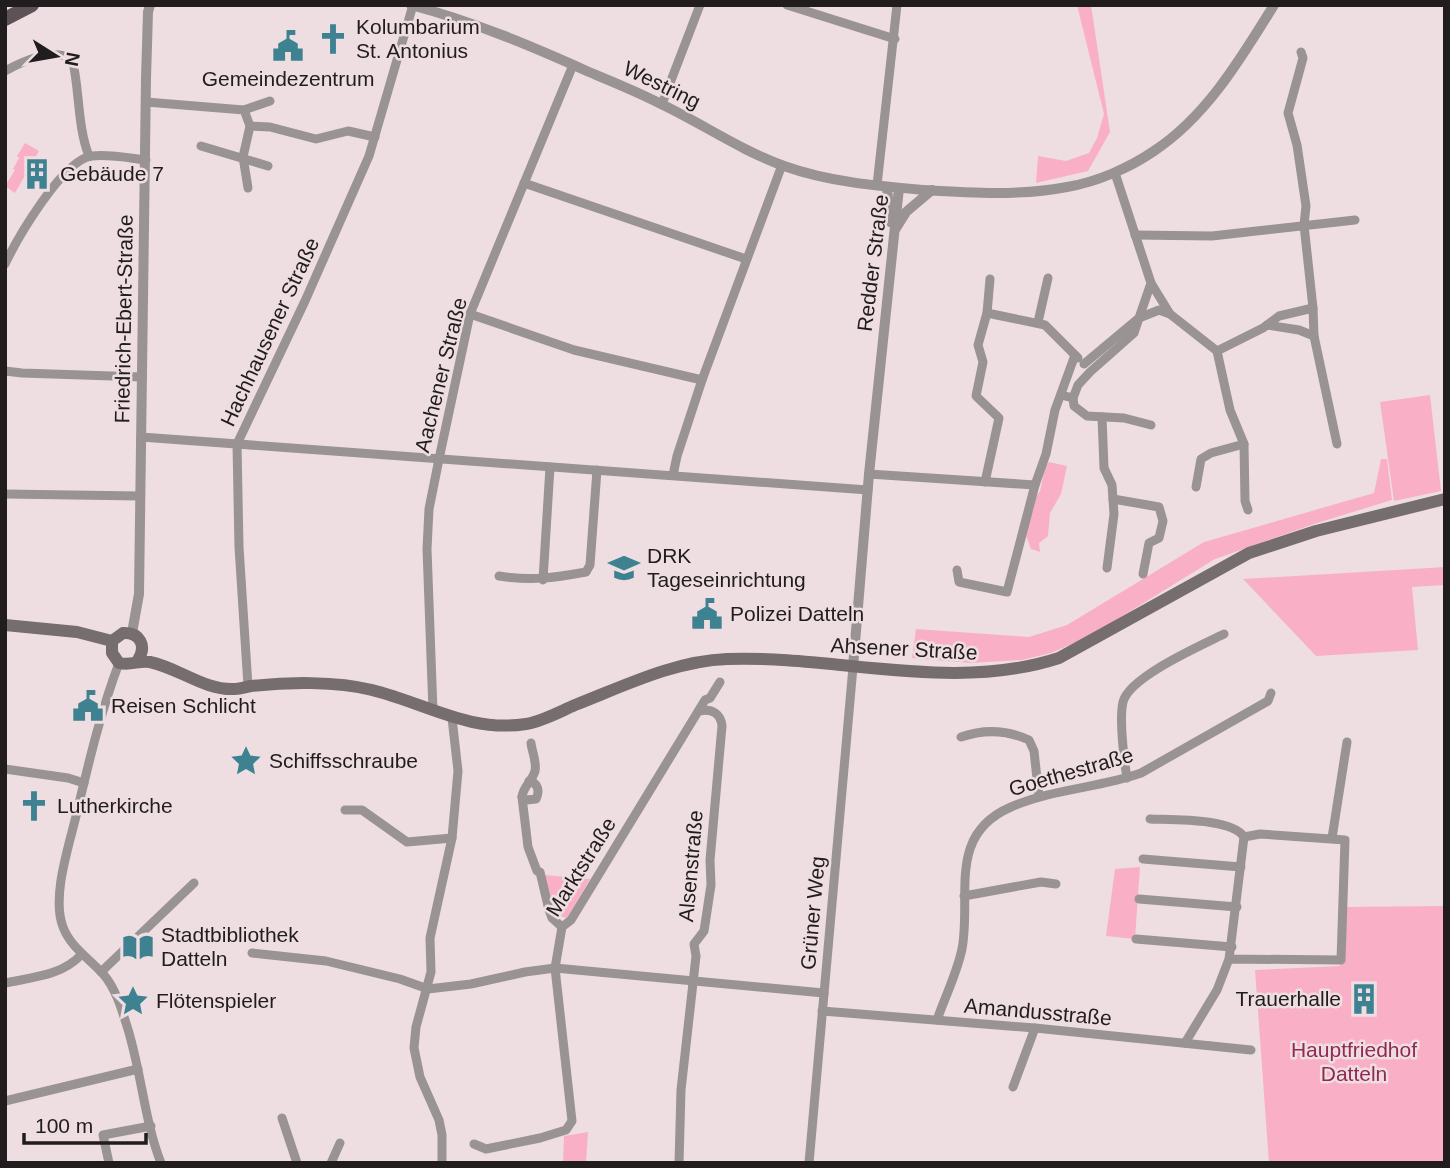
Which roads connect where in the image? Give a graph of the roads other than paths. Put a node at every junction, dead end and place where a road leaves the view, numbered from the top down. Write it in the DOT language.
graph roads {
  1 [pos="32,5"];
  2 [pos="150,5"];
  3 [pos="412,5"];
  4 [pos="700,5"];
  5 [pos="787,5"];
  6 [pos="898,5"];
  7 [pos="1274,5"];
  8 [pos="5,19"];
  9 [pos="895,39"];
  10 [pos="1301,51"];
  11 [pos="573,65"];
  12 [pos="5,71"];
  13 [pos="271,101"];
  14 [pos="146,102"];
  15 [pos="662,104"];
  16 [pos="244,110"];
  17 [pos="250,126"];
  18 [pos="375,137"];
  19 [pos="201,146"];
  20 [pos="89,156"];
  21 [pos="243,157"];
  22 [pos="146,160"];
  23 [pos="782,165"];
  24 [pos="268,166"];
  25 [pos="1115,173"];
  26 [pos="524,183"];
  27 [pos="888,187"];
  28 [pos="248,188"];
  29 [pos="932,190"];
  30 [pos="1355,220"];
  31 [pos="1304,225"];
  32 [pos="1135,235"];
  33 [pos="892,237"];
  34 [pos="746,259"];
  35 [pos="5,264"];
  36 [pos="1048,278"];
  37 [pos="990,279"];
  38 [pos="1151,283"];
  39 [pos="1313,308"];
  40 [pos="987,313"];
  41 [pos="470,314"];
  42 [pos="1170,314"];
  43 [pos="1139,318"];
  44 [pos="1038,322"];
  45 [pos="1267,325"];
  46 [pos="1314,336"];
  47 [pos="1217,351"];
  48 [pos="1075,355"];
  49 [pos="1087,368"];
  50 [pos="5,370"];
  51 [pos="142,377"];
  52 [pos="702,380"];
  53 [pos="1061,395"];
  54 [pos="1073,398"];
  55 [pos="1102,417"];
  56 [pos="1151,425"];
  57 [pos="141,437"];
  58 [pos="237,444"];
  59 [pos="1244,444"];
  60 [pos="1337,444"];
  61 [pos="439,459"];
  62 [pos="550,467"];
  63 [pos="597,470"];
  64 [pos="869,474"];
  65 [pos="673,475"];
  66 [pos="985,482"];
  67 [pos="1035,485"];
  68 [pos="1196,487"];
  69 [pos="868,490"];
  70 [pos="5,494"];
  71 [pos="141,496"];
  72 [pos="1113,499"];
  73 [pos="1445,499"];
  74 [pos="1248,510"];
  75 [pos="1107,568"];
  76 [pos="957,570"];
  77 [pos="1143,574"];
  78 [pos="499,576"];
  79 [pos="543,580"];
  80 [pos="5,625"];
  81 [pos="132,633"];
  82 [pos="1224,634"];
  83 [pos="112,641"];
  84 [pos="141,655"];
  85 [pos="120,663"];
  86 [pos="853,667"];
  87 [pos="720,682"];
  88 [pos="248,686"];
  89 [pos="1271,693"];
  90 [pos="433,711"];
  91 [pos="700,711"];
  92 [pos="452,718"];
  93 [pos="961,737"];
  94 [pos="1348,742"];
  95 [pos="531,743"];
  96 [pos="5,769"];
  97 [pos="1127,778"];
  98 [pos="529,781"];
  99 [pos="84,783"];
  100 [pos="522,797"];
  101 [pos="1039,797"];
  102 [pos="345,810"];
  103 [pos="1150,818"];
  104 [pos="1244,837"];
  105 [pos="452,838"];
  106 [pos="1332,838"];
  107 [pos="1143,859"];
  108 [pos="1241,867"];
  109 [pos="194,883"];
  110 [pos="1056,884"];
  111 [pos="964,897"];
  112 [pos="1139,899"];
  113 [pos="1237,907"];
  114 [pos="562,927"];
  115 [pos="1136,939"];
  116 [pos="1232,947"];
  117 [pos="251,953"];
  118 [pos="81,955"];
  119 [pos="1229,958"];
  120 [pos="555,968"];
  121 [pos="101,972"];
  122 [pos="693,981"];
  123 [pos="5,984"];
  124 [pos="428,989"];
  125 [pos="824,993"];
  126 [pos="822,1011"];
  127 [pos="937,1020"];
  128 [pos="1035,1028"];
  129 [pos="1185,1044"];
  130 [pos="1251,1050"];
  131 [pos="138,1069"];
  132 [pos="1013,1087"];
  133 [pos="5,1101"];
  134 [pos="282,1118"];
  135 [pos="151,1126"];
  136 [pos="340,1143"];
  137 [pos="474,1144"];
  138 [pos="109,1163"];
  139 [pos="161,1163"];
  140 [pos="297,1163"];
  141 [pos="331,1163"];
  142 [pos="442,1163"];
  143 [pos="679,1163"];
  144 [pos="809,1163"];
  1 -- 8 [label="main road"];
  2 -- 14 [label="street, Friedrich-Ebert-Straße"];
  3 -- 11 [label="street, Westring"];
  3 -- 18 [label="street, Hachhausener Straße"];
  4 -- 15 [label="street"];
  5 -- 9 [label="street"];
  6 -- 9 [label="street"];
  7 -- 25 [label="street, Redder Straße"];
  9 -- 27 [label="street"];
  10 -- 31 [label="street"];
  11 -- 15 [label="street, Westring"];
  11 -- 26 [label="street, Aachener Straße"];
  12 -- 20 [label="street"];
  13 -- 16 [label="street"];
  14 -- 16 [label="street"];
  14 -- 22 [label="street, Friedrich-Ebert-Straße"];
  15 -- 23 [label="street, Westring"];
  16 -- 17 [label="street"];
  17 -- 18 [label="street"];
  17 -- 21 [label="street"];
  18 -- 58 [label="street, Hachhausener Straße"];
  19 -- 21 [label="street"];
  20 -- 22 [label="street"];
  20 -- 35 [label="street"];
  21 -- 24 [label="street"];
  21 -- 28 [label="street"];
  22 -- 51 [label="street, Friedrich-Ebert-Straße"];
  23 -- 27 [label="street, Westring"];
  23 -- 34 [label="street"];
  25 -- 29 [label="street, Redder Straße"];
  25 -- 32 [label="street"];
  26 -- 34 [label="street"];
  26 -- 41 [label="street, Aachener Straße"];
  27 -- 29 [label="street, Redder Straße"];
  27 -- 33 [label="street, Redder Straße"];
  29 -- 33 [label="street"];
  30 -- 31 [label="street"];
  31 -- 32 [label="street"];
  31 -- 39 [label="street"];
  32 -- 38 [label="street"];
  33 -- 64 [label="street, Redder Straße"];
  34 -- 52 [label="street"];
  36 -- 44 [label="street"];
  37 -- 40 [label="street"];
  38 -- 42 [label="street"];
  38 -- 43 [label="street"];
  39 -- 45 [label="street"];
  39 -- 46 [label="street"];
  40 -- 44 [label="street"];
  40 -- 66 [label="street"];
  41 -- 52 [label="street"];
  41 -- 61 [label="street, Aachener Straße"];
  42 -- 43 [label="street"];
  42 -- 47 [label="street"];
  43 -- 49 [label="street"];
  44 -- 48 [label="street"];
  45 -- 46 [label="street"];
  45 -- 47 [label="street"];
  46 -- 60 [label="street"];
  47 -- 59 [label="street"];
  48 -- 49 [label="street"];
  48 -- 53 [label="street"];
  49 -- 54 [label="street"];
  50 -- 51 [label="street"];
  51 -- 57 [label="street, Friedrich-Ebert-Straße"];
  52 -- 65 [label="street"];
  53 -- 54 [label="street"];
  53 -- 67 [label="street"];
  54 -- 55 [label="street"];
  55 -- 56 [label="street"];
  55 -- 72 [label="street"];
  57 -- 58 [label="street"];
  57 -- 71 [label="street, Friedrich-Ebert-Straße"];
  58 -- 61 [label="street"];
  58 -- 88 [label="street, Hachhausener Straße"];
  59 -- 68 [label="street"];
  59 -- 74 [label="street"];
  61 -- 62 [label="street"];
  61 -- 90 [label="street, Aachener Straße"];
  62 -- 63 [label="street"];
  62 -- 79 [label="street"];
  63 -- 65 [label="street"];
  63 -- 79 [label="street"];
  64 -- 66 [label="street"];
  64 -- 69 [label="street, Redder Straße"];
  65 -- 69 [label="street"];
  66 -- 67 [label="street"];
  67 -- 76 [label="street"];
  69 -- 86 [label="street, Redder Straße"];
  70 -- 71 [label="street"];
  71 -- 81 [label="street, Friedrich-Ebert-Straße"];
  72 -- 75 [label="street"];
  72 -- 77 [label="street"];
  73 -- 86 [label="main road, Ahsener Straße"];
  78 -- 79 [label="street"];
  80 -- 83 [label="main road"];
  81 -- 83 [label="main road"];
  81 -- 84 [label="main road"];
  82 -- 97 [label="street"];
  83 -- 85 [label="main road"];
  84 -- 85 [label="main road"];
  84 -- 88 [label="main road, Ahsener Straße"];
  85 -- 99 [label="street"];
  86 -- 92 [label="main road, Ahsener Straße"];
  86 -- 125 [label="street, Grüner Weg"];
  87 -- 91 [label="street, Marktstraße"];
  88 -- 90 [label="main road, Ahsener Straße"];
  89 -- 97 [label="street, Goethestraße"];
  90 -- 92 [label="main road, Ahsener Straße"];
  91 -- 114 [label="street, Marktstraße"];
  91 -- 122 [label="street, Alsenstraße"];
  92 -- 105 [label="street"];
  93 -- 101 [label="street"];
  94 -- 106 [label="street"];
  95 -- 98 [label="street"];
  96 -- 99 [label="street"];
  97 -- 101 [label="street, Goethestraße"];
  98 -- 100 [label="street"];
  98 -- 100 [label="street"];
  99 -- 118 [label="street"];
  100 -- 114 [label="street"];
  101 -- 111 [label="street, Goethestraße"];
  102 -- 105 [label="street"];
  103 -- 104 [label="street"];
  104 -- 106 [label="street"];
  104 -- 108 [label="street"];
  105 -- 124 [label="street"];
  106 -- 119 [label="street"];
  107 -- 108 [label="street"];
  108 -- 113 [label="street"];
  109 -- 121 [label="street"];
  110 -- 111 [label="street"];
  111 -- 127 [label="street, Goethestraße"];
  112 -- 113 [label="street"];
  113 -- 116 [label="street"];
  114 -- 120 [label="street, Marktstraße"];
  115 -- 116 [label="street"];
  116 -- 119 [label="street"];
  117 -- 124 [label="street"];
  118 -- 121 [label="street"];
  118 -- 123 [label="street"];
  119 -- 129 [label="street"];
  120 -- 122 [label="street"];
  120 -- 124 [label="street"];
  120 -- 137 [label="street, Marktstraße"];
  121 -- 131 [label="street"];
  122 -- 125 [label="street"];
  122 -- 143 [label="street, Alsenstraße"];
  124 -- 142 [label="street"];
  125 -- 126 [label="street, Grüner Weg"];
  126 -- 127 [label="street, Amandusstraße"];
  126 -- 144 [label="street, Grüner Weg"];
  127 -- 128 [label="street, Amandusstraße"];
  128 -- 129 [label="street, Amandusstraße"];
  128 -- 132 [label="street"];
  129 -- 130 [label="street, Amandusstraße"];
  131 -- 133 [label="street"];
  131 -- 135 [label="street"];
  134 -- 140 [label="street"];
  135 -- 138 [label="street"];
  135 -- 139 [label="street"];
  136 -- 141 [label="street"];
}
